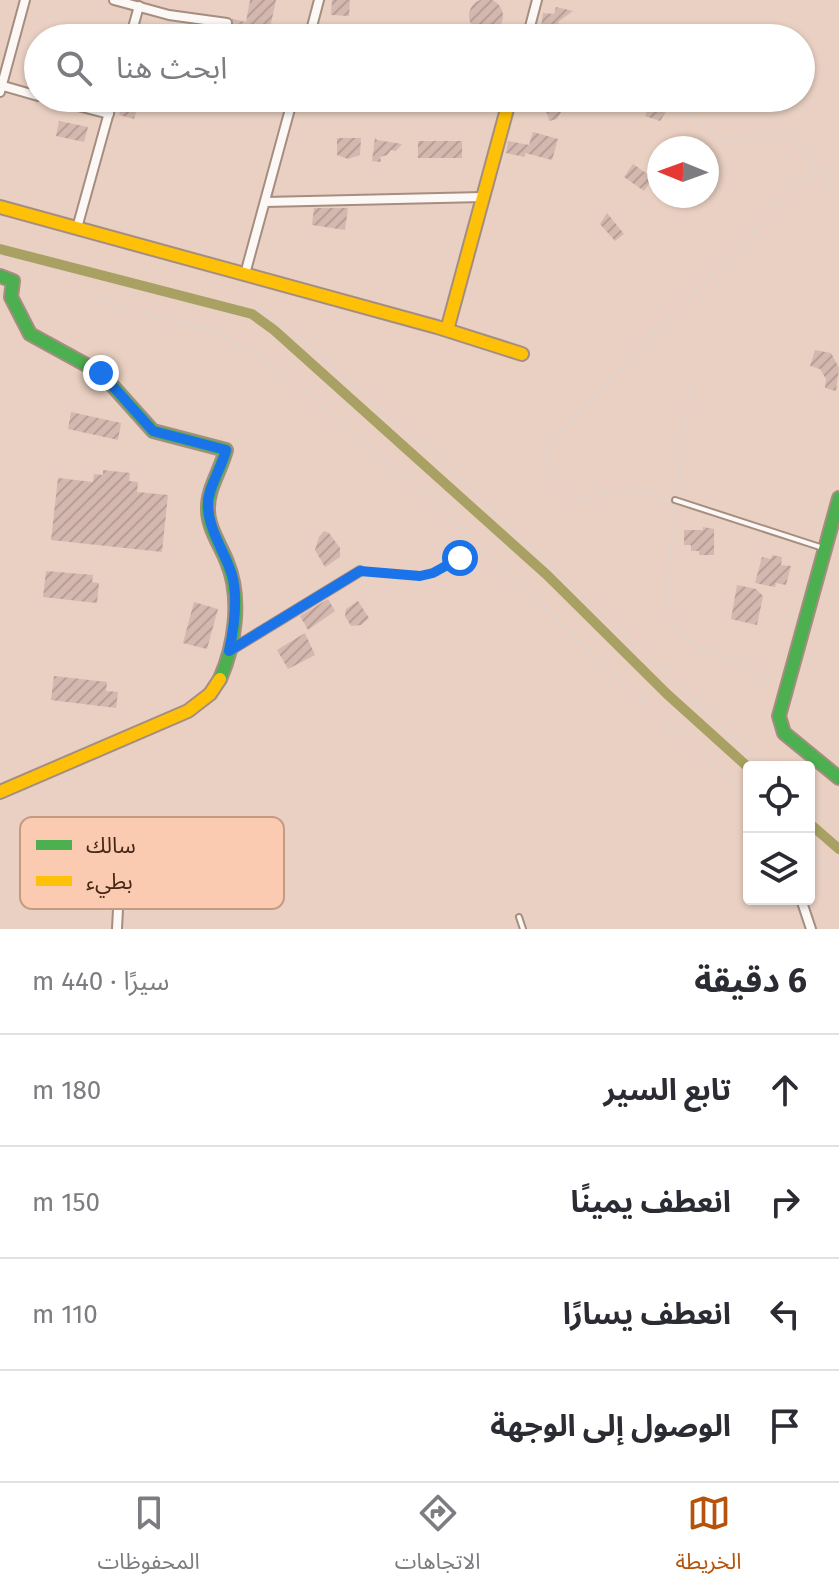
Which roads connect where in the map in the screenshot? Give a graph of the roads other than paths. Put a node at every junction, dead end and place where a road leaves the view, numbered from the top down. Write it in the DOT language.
graph roads {
  1 [pos="25,0"];
  2 [pos="114,0"];
  3 [pos="319,0"];
  4 [pos="537,0"];
  5 [pos="139,6"];
  6 [pos="227,23"];
  7 [pos="134,24"];
  8 [pos="313,24"];
  9 [pos="531,24"];
  10 [pos="1,88"];
  11 [pos="24,93"];
  12 [pos="101,112"];
  13 [pos="289,112"];
  14 [pos="506,112"];
  15 [pos="109,114"];
  16 [pos="483,197"];
  17 [pos="265,202"];
  18 [pos="0,207"];
  19 [pos="77,228"];
  20 [pos="245,274"];
  21 [pos="0,276"];
  22 [pos="447,330"];
  23 [pos="522,354"];
  24 [pos="839,498"];
  25 [pos="675,500"];
  26 [pos="825,549"];
  27 [pos="360,571"];
  28 [pos="229,651"];
  29 [pos="839,778"];
  30 [pos="0,792"];
  31 [pos="803,905"];
  32 [pos="118,909"];
  33 [pos="519,917"];
  34 [pos="117,929"];
  35 [pos="523,929"];
  36 [pos="811,929"];
  1 -- 10 [label="street"];
  2 -- 5 [label="street"];
  3 -- 8 [label="street"];
  4 -- 9 [label="street"];
  5 -- 6 [label="street"];
  5 -- 7 [label="street"];
  10 -- 11 [label="street"];
  12 -- 15 [label="street"];
  13 -- 17 [label="street"];
  14 -- 16 [label="street"];
  15 -- 19 [label="street"];
  16 -- 17 [label="street"];
  16 -- 22 [label="street"];
  17 -- 20 [label="street"];
  18 -- 19 [label="street"];
  19 -- 20 [label="street"];
  20 -- 22 [label="street"];
  21 -- 28 [label="street"];
  22 -- 23 [label="street"];
  24 -- 26 [label="street"];
  25 -- 26 [label="lane"];
  26 -- 29 [label="street"];
  27 -- 28 [label="street"];
  28 -- 30 [label="street"];
  31 -- 36 [label="street"];
  32 -- 34 [label="street"];
  33 -- 35 [label="lane"];
}
